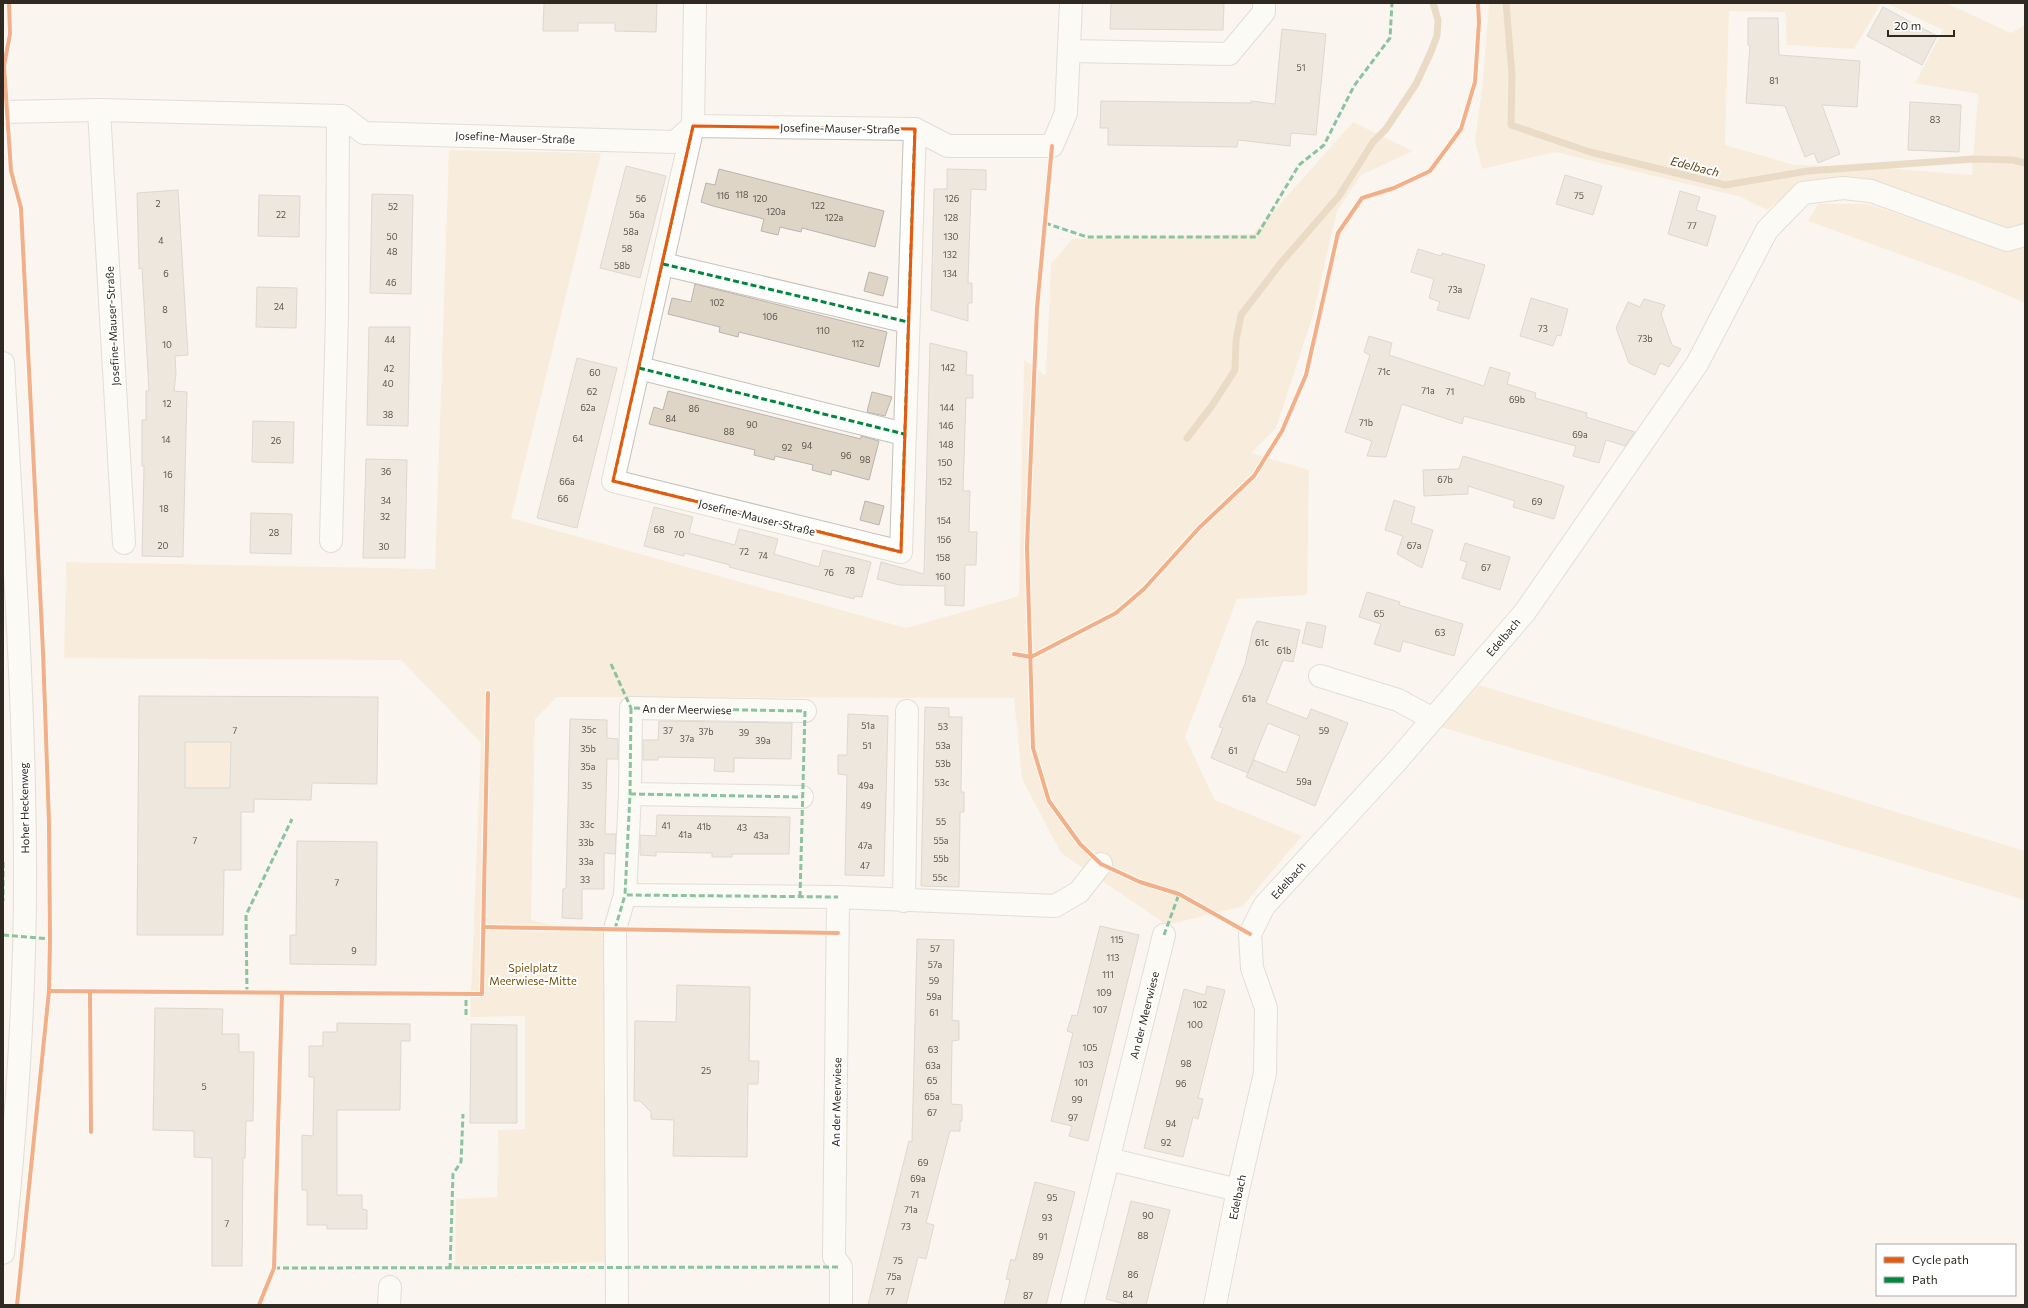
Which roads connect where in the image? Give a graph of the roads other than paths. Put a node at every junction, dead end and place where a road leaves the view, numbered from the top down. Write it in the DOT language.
graph roads {
  1 [pos="695,3"];
  2 [pos="1070,3"];
  3 [pos="1264,3"];
  4 [pos="1069,51"];
  5 [pos="99,110"];
  6 [pos="3,112"];
  7 [pos="338,116"];
  8 [pos="693,126"];
  9 [pos="915,129"];
  10 [pos="2025,235"];
  11 [pos="663,264"];
  12 [pos="908,322"];
  13 [pos="3,363"];
  14 [pos="638,368"];
  15 [pos="904,434"];
  16 [pos="331,541"];
  17 [pos="124,543"];
  18 [pos="1320,676"];
  19 [pos="805,711"];
  20 [pos="907,711"];
  21 [pos="1434,719"];
  22 [pos="630,794"];
  23 [pos="802,798"];
  24 [pos="1101,864"];
  25 [pos="625,895"];
  26 [pos="838,897"];
  27 [pos="904,901"];
  28 [pos="1164,935"];
  29 [pos="1108,1159"];
  30 [pos="1238,1190"];
  31 [pos="3,1253"];
  32 [pos="617,1305"];
  33 [pos="841,1305"];
  34 [pos="1072,1305"];
  35 [pos="1215,1305"];
  1 -- 8 [label="street"];
  2 -- 4 [label="street"];
  3 -- 4 [label="street"];
  4 -- 9 [label="street, Josefine-Mauser-Straße"];
  5 -- 6 [label="street, Josefine-Mauser-Straße"];
  5 -- 7 [label="street, Josefine-Mauser-Straße"];
  5 -- 17 [label="street, Josefine-Mauser-Straße"];
  7 -- 8 [label="street, Josefine-Mauser-Straße"];
  7 -- 16 [label="street"];
  8 -- 9 [label="street, Josefine-Mauser-Straße"];
  8 -- 11 [label="street, Josefine-Mauser-Straße"];
  9 -- 12 [label="street, Josefine-Mauser-Straße"];
  10 -- 21 [label="street, Edelbach"];
  11 -- 12 [label="street"];
  11 -- 14 [label="street, Josefine-Mauser-Straße"];
  12 -- 15 [label="street, Josefine-Mauser-Straße"];
  13 -- 31 [label="street, Hoher Heckenweg"];
  14 -- 15 [label="street"];
  14 -- 15 [label="street, Josefine-Mauser-Straße"];
  18 -- 21 [label="street"];
  19 -- 22 [label="street, An der Meerwiese"];
  20 -- 27 [label="street"];
  21 -- 30 [label="street, Edelbach"];
  22 -- 23 [label="street"];
  22 -- 25 [label="street, An der Meerwiese"];
  24 -- 27 [label="street"];
  25 -- 26 [label="street"];
  25 -- 32 [label="street, An der Meerwiese"];
  26 -- 27 [label="street"];
  26 -- 33 [label="street, An der Meerwiese"];
  28 -- 29 [label="street, An der Meerwiese"];
  29 -- 30 [label="street"];
  29 -- 34 [label="street, An der Meerwiese"];
  30 -- 35 [label="street, Edelbach"];
}
